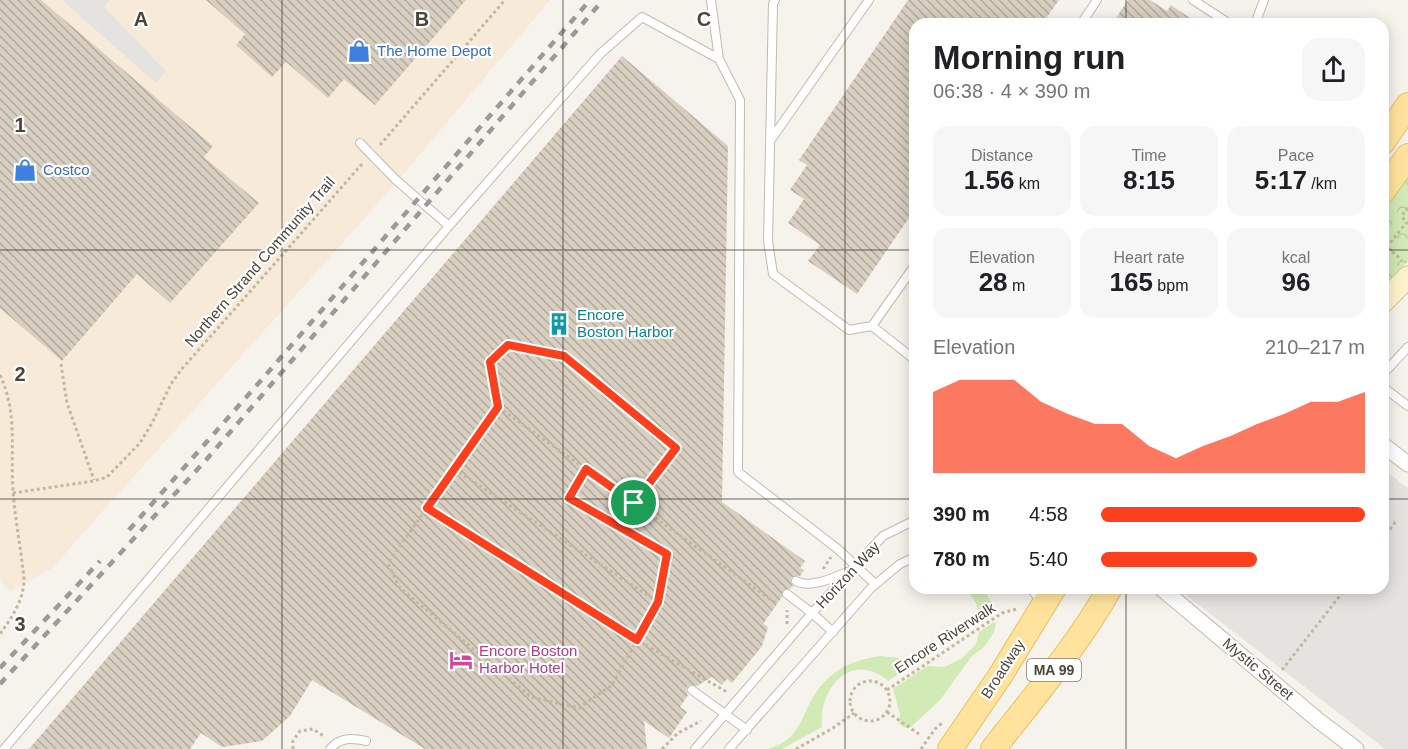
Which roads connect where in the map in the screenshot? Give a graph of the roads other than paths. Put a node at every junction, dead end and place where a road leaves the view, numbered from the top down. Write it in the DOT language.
graph roads {
  1 [pos="711,0"];
  2 [pos="776,0"];
  3 [pos="869,0"];
  4 [pos="1097,0"];
  5 [pos="1193,0"];
  6 [pos="1264,0"];
  7 [pos="1085,18"];
  8 [pos="1221,18"];
  9 [pos="1258,18"];
  10 [pos="719,59"];
  11 [pos="1408,105"];
  12 [pos="1389,133"];
  13 [pos="770,141"];
  14 [pos="360,143"];
  15 [pos="1408,156"];
  16 [pos="1389,183"];
  17 [pos="449,226"];
  18 [pos="1407,270"];
  19 [pos="909,274"];
  20 [pos="1389,294"];
  21 [pos="872,326"];
  22 [pos="1408,347"];
  23 [pos="909,355"];
  24 [pos="1389,368"];
  25 [pos="1389,392"];
  26 [pos="1408,406"];
  27 [pos="1389,450"];
  28 [pos="1408,464"];
  29 [pos="909,523"];
  30 [pos="909,560"];
  31 [pos="854,568"];
  32 [pos="799,583"];
  33 [pos="875,584"];
  34 [pos="1035,594"];
  35 [pos="1047,594"];
  36 [pos="1107,594"];
  37 [pos="1168,594"];
  38 [pos="790,597"];
  39 [pos="1028,611"];
  40 [pos="812,613"];
  41 [pos="833,632"];
  42 [pos="692,690"];
  43 [pos="727,714"];
  44 [pos="747,730"];
  45 [pos="366,741"];
  46 [pos="332,746"];
  47 [pos="4,749"];
  48 [pos="695,749"];
  49 [pos="729,749"];
  50 [pos="950,749"];
  51 [pos="993,749"];
  52 [pos="1356,749"];
  1 -- 10 [label="lane"];
  2 -- 13 [label="lane"];
  3 -- 13 [label="lane"];
  4 -- 7 [label="lane"];
  5 -- 8 [label="lane"];
  6 -- 9 [label="lane"];
  10 -- 17 [label="lane"];
  10 -- 31 [label="lane"];
  11 -- 12 [label="main road"];
  13 -- 21 [label="lane"];
  14 -- 17 [label="lane"];
  15 -- 16 [label="main road"];
  17 -- 47 [label="lane"];
  18 -- 20 [label="main road"];
  19 -- 21 [label="lane"];
  21 -- 23 [label="lane"];
  22 -- 24 [label="lane"];
  25 -- 26 [label="lane"];
  27 -- 28 [label="street"];
  29 -- 31 [label="lane, Horizon Way"];
  30 -- 33 [label="lane"];
  31 -- 32 [label="lane"];
  31 -- 33 [label="lane"];
  31 -- 40 [label="lane, Horizon Way"];
  33 -- 41 [label="lane"];
  34 -- 39 [label="lane"];
  35 -- 39 [label="main road, Broadway / MA 99"];
  36 -- 51 [label="main road, MA 99"];
  37 -- 52 [label="street, Mystic Street"];
  38 -- 40 [label="lane"];
  39 -- 50 [label="main road, Broadway / MA 99"];
  40 -- 41 [label="lane"];
  40 -- 43 [label="lane, Horizon Way"];
  41 -- 44 [label="lane"];
  42 -- 43 [label="lane"];
  43 -- 44 [label="lane"];
  43 -- 48 [label="lane, Horizon Way"];
  44 -- 49 [label="lane"];
  45 -- 46 [label="lane"];
}
